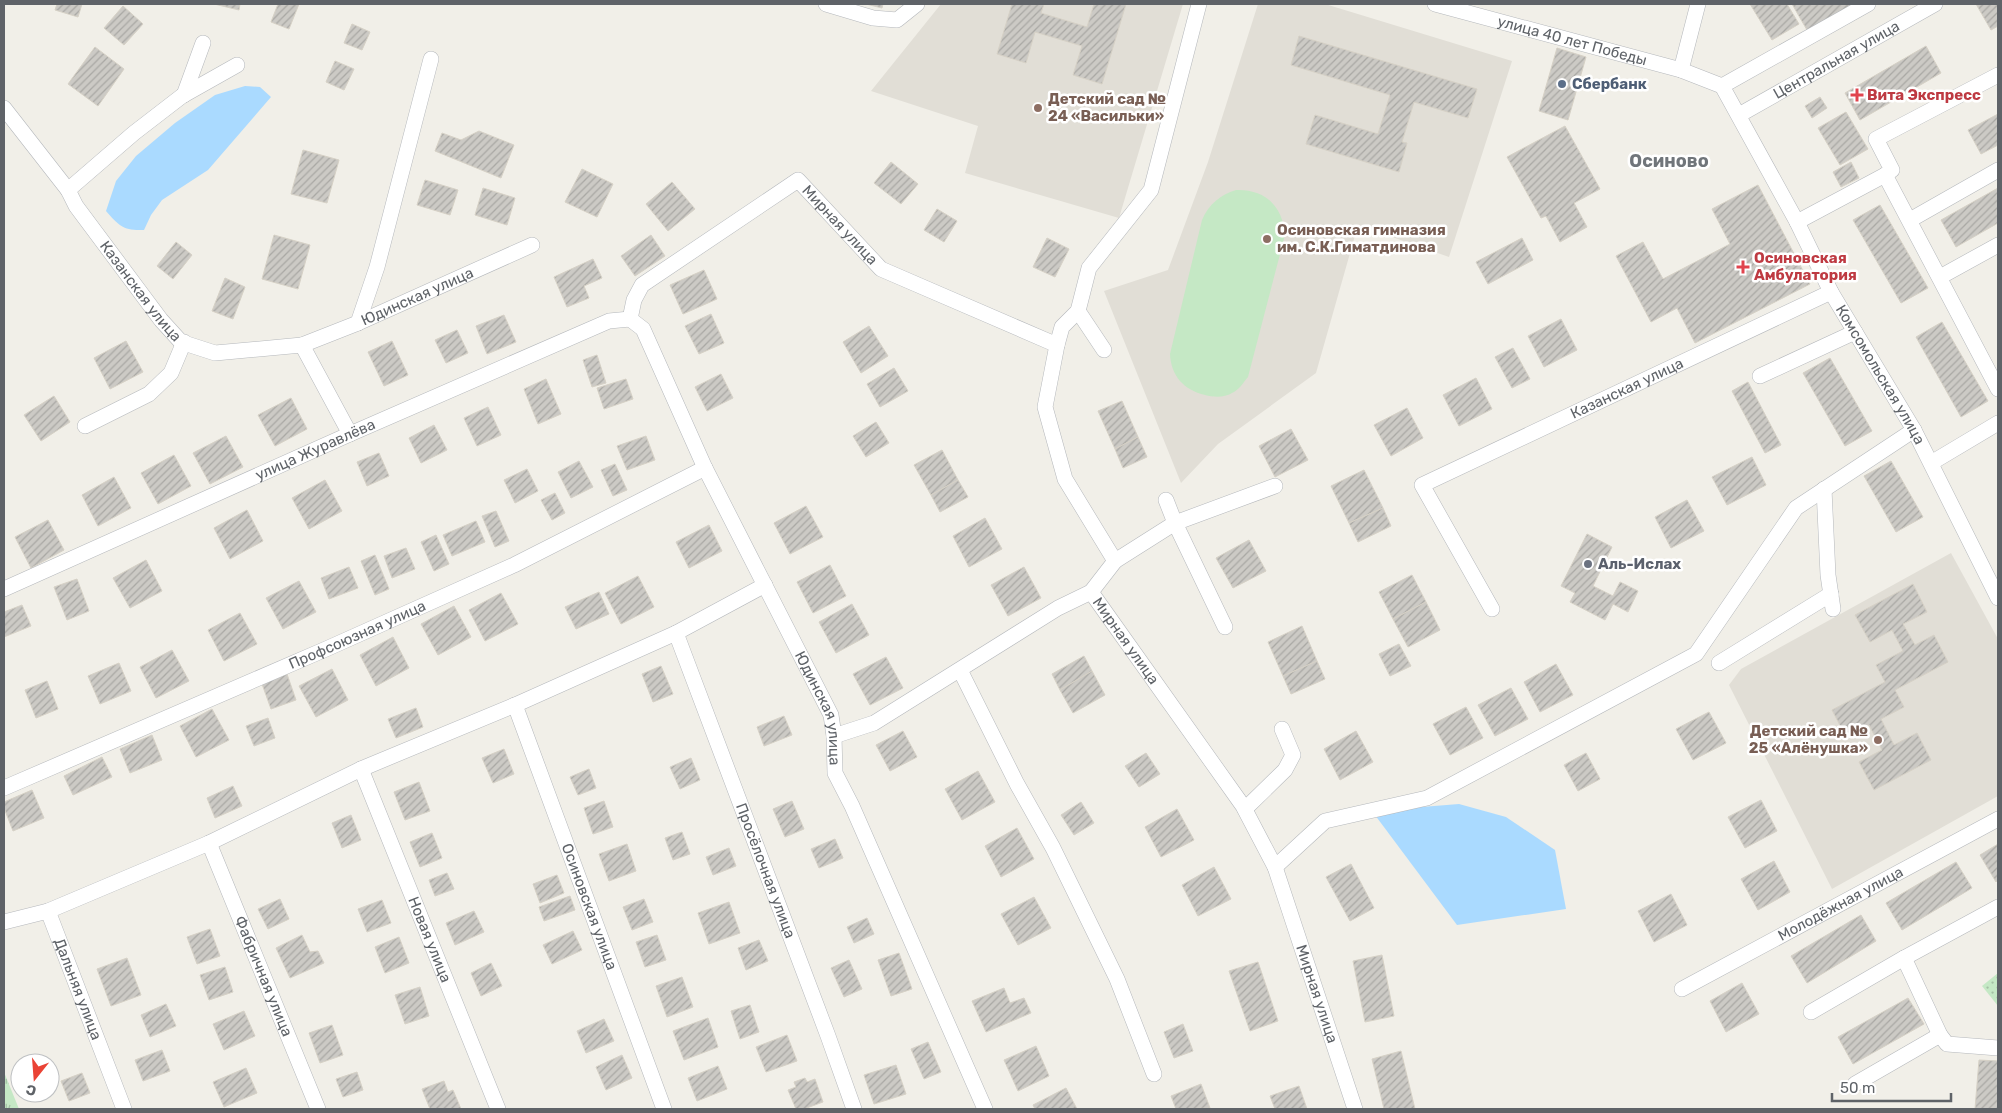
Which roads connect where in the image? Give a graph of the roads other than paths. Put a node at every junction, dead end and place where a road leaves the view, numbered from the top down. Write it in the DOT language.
graph roads {
  1 [pos="826,4"];
  2 [pos="917,4"];
  3 [pos="1199,4"];
  4 [pos="1435,4"];
  5 [pos="1698,4"];
  6 [pos="1868,4"];
  7 [pos="1935,4"];
  8 [pos="203,43"];
  9 [pos="431,59"];
  10 [pos="238,65"];
  11 [pos="1681,70"];
  12 [pos="1998,75"];
  13 [pos="1722,86"];
  14 [pos="184,95"];
  15 [pos="4,108"];
  16 [pos="1739,116"];
  17 [pos="1998,170"];
  18 [pos="1885,175"];
  19 [pos="68,190"];
  20 [pos="1910,220"];
  21 [pos="1796,222"];
  22 [pos="532,245"];
  23 [pos="1998,245"];
  24 [pos="1940,277"];
  25 [pos="1831,292"];
  26 [pos="1078,311"];
  27 [pos="630,319"];
  28 [pos="358,323"];
  29 [pos="1855,332"];
  30 [pos="184,342"];
  31 [pos="302,345"];
  32 [pos="1057,345"];
  33 [pos="1104,350"];
  34 [pos="1760,376"];
  35 [pos="1998,389"];
  36 [pos="1998,422"];
  37 [pos="85,426"];
  38 [pos="1914,430"];
  39 [pos="350,434"];
  40 [pos="1931,463"];
  41 [pos="705,468"];
  42 [pos="1275,486"];
  43 [pos="1824,489"];
  44 [pos="1166,500"];
  45 [pos="1175,523"];
  46 [pos="1115,561"];
  47 [pos="764,585"];
  48 [pos="4,589"];
  49 [pos="1091,592"];
  50 [pos="1998,598"];
  51 [pos="1492,610"];
  52 [pos="1225,627"];
  53 [pos="676,633"];
  54 [pos="1719,663"];
  55 [pos="960,670"];
  56 [pos="515,705"];
  57 [pos="1282,729"];
  58 [pos="834,736"];
  59 [pos="361,769"];
  60 [pos="4,788"];
  61 [pos="1245,809"];
  62 [pos="1998,819"];
  63 [pos="209,843"];
  64 [pos="1275,867"];
  65 [pos="1998,907"];
  66 [pos="48,911"];
  67 [pos="4,922"];
  68 [pos="1904,958"];
  69 [pos="1682,989"];
  70 [pos="1811,1012"];
  71 [pos="1940,1035"];
  72 [pos="1998,1048"];
  73 [pos="1154,1074"];
  74 [pos="1854,1084"];
  75 [pos="124,1109"];
  76 [pos="318,1109"];
  77 [pos="498,1109"];
  78 [pos="664,1109"];
  79 [pos="854,1109"];
  80 [pos="984,1109"];
  81 [pos="1355,1109"];
  1 -- 2 [label="street"];
  3 -- 26 [label="street"];
  4 -- 11 [label="street, улица 40 лет Победы"];
  5 -- 11 [label="street"];
  6 -- 13 [label="street"];
  7 -- 16 [label="street, Центральная улица"];
  8 -- 14 [label="street"];
  9 -- 28 [label="street"];
  10 -- 14 [label="street"];
  11 -- 13 [label="street"];
  12 -- 18 [label="street"];
  13 -- 16 [label="street, Комсомольская улица"];
  14 -- 19 [label="street"];
  15 -- 19 [label="street, Казанская улица"];
  16 -- 21 [label="street, Комсомольская улица"];
  17 -- 20 [label="street"];
  18 -- 20 [label="street"];
  18 -- 21 [label="street"];
  19 -- 30 [label="street, Казанская улица"];
  20 -- 24 [label="street"];
  21 -- 25 [label="street, Комсомольская улица"];
  22 -- 28 [label="street, Юдинская улица"];
  23 -- 24 [label="street"];
  24 -- 35 [label="street"];
  25 -- 29 [label="street, Комсомольская улица"];
  25 -- 51 [label="street, Казанская улица"];
  26 -- 32 [label="street"];
  26 -- 33 [label="street"];
  27 -- 32 [label="street, Мирная улица"];
  27 -- 39 [label="street, улица Журавлёва"];
  27 -- 41 [label="street, Юдинская улица"];
  28 -- 31 [label="street, Юдинская улица"];
  29 -- 34 [label="street"];
  29 -- 38 [label="street, Комсомольская улица"];
  30 -- 31 [label="street, Казанская улица"];
  30 -- 37 [label="street"];
  31 -- 39 [label="street"];
  32 -- 46 [label="street"];
  36 -- 40 [label="street"];
  38 -- 40 [label="street, Комсомольская улица"];
  38 -- 43 [label="street"];
  39 -- 48 [label="street, улица Журавлёва"];
  40 -- 50 [label="street, Комсомольская улица"];
  41 -- 47 [label="street, Юдинская улица"];
  41 -- 60 [label="street, Профсоюзная улица"];
  42 -- 45 [label="street, Мирная улица"];
  43 -- 54 [label="street"];
  43 -- 64 [label="street"];
  44 -- 45 [label="street"];
  45 -- 46 [label="street, Мирная улица"];
  45 -- 52 [label="street"];
  46 -- 49 [label="street, Мирная улица"];
  47 -- 53 [label="street"];
  47 -- 58 [label="street, Юдинская улица"];
  49 -- 55 [label="street"];
  49 -- 61 [label="street, Мирная улица"];
  53 -- 56 [label="street"];
  53 -- 79 [label="street, Просёлочная улица"];
  55 -- 58 [label="street"];
  55 -- 73 [label="street"];
  56 -- 59 [label="street"];
  56 -- 78 [label="street, Осиновская улица"];
  57 -- 61 [label="street"];
  58 -- 80 [label="street, Юдинская улица"];
  59 -- 63 [label="street"];
  59 -- 77 [label="street, Новая улица"];
  61 -- 64 [label="street, Мирная улица"];
  62 -- 69 [label="street, Молодёжная улица"];
  63 -- 66 [label="street"];
  63 -- 76 [label="street, Фабричная улица"];
  64 -- 81 [label="street, Мирная улица"];
  65 -- 68 [label="street"];
  66 -- 67 [label="street"];
  66 -- 75 [label="street, Дальняя улица"];
  68 -- 70 [label="street"];
  68 -- 71 [label="street"];
  71 -- 72 [label="street"];
  71 -- 74 [label="street"];
}
